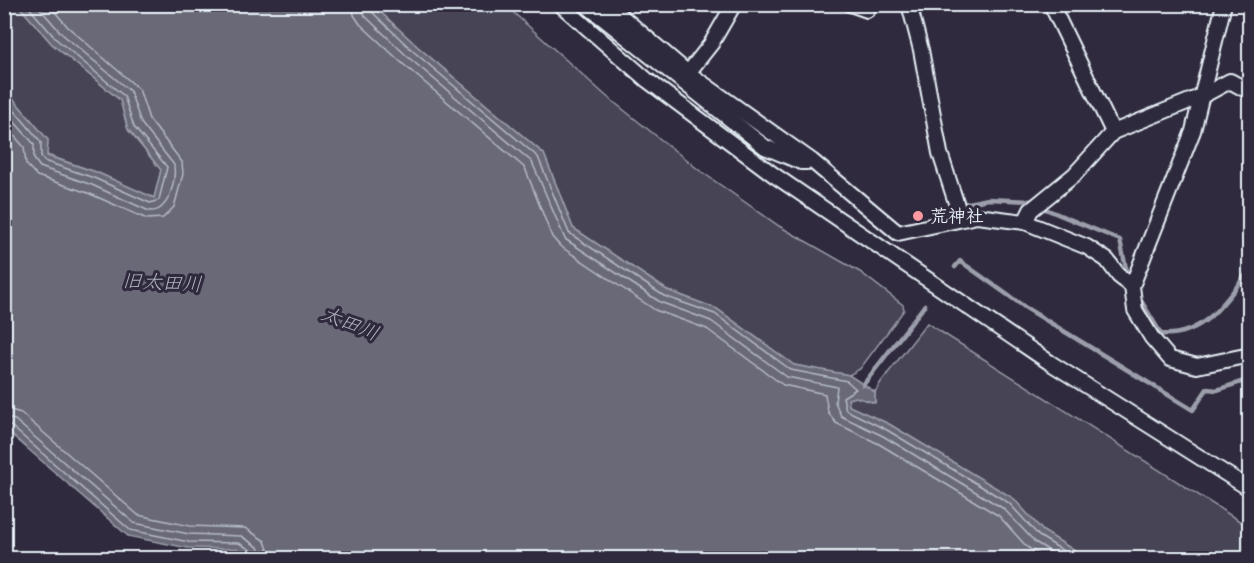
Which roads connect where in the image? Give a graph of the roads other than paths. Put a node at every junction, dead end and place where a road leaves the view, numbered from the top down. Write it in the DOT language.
graph roads {
  1 [pos="560,4"];
  2 [pos="585,4"];
  3 [pos="607,4"];
  4 [pos="734,4"];
  5 [pos="850,4"];
  6 [pos="909,4"];
  7 [pos="1051,4"];
  8 [pos="1224,4"];
  9 [pos="867,10"];
  10 [pos="688,73"];
  11 [pos="1250,92"];
  12 [pos="1202,96"];
  13 [pos="1113,132"];
  14 [pos="812,161"];
  15 [pos="961,218"];
  16 [pos="1025,222"];
  17 [pos="1132,286"];
  18 [pos="1250,355"];
  19 [pos="1250,489"];
  1 -- 19 [label="street"];
  2 -- 14 [label="street"];
  3 -- 10 [label="street"];
  4 -- 10 [label="street"];
  5 -- 9 [label="street"];
  6 -- 15 [label="street"];
  7 -- 13 [label="street"];
  8 -- 12 [label="street"];
  10 -- 14 [label="street"];
  11 -- 12 [label="street"];
  12 -- 13 [label="street"];
  12 -- 17 [label="street"];
  13 -- 16 [label="street"];
  14 -- 15 [label="street"];
  15 -- 16 [label="street"];
  16 -- 17 [label="street"];
  17 -- 18 [label="street"];
}
